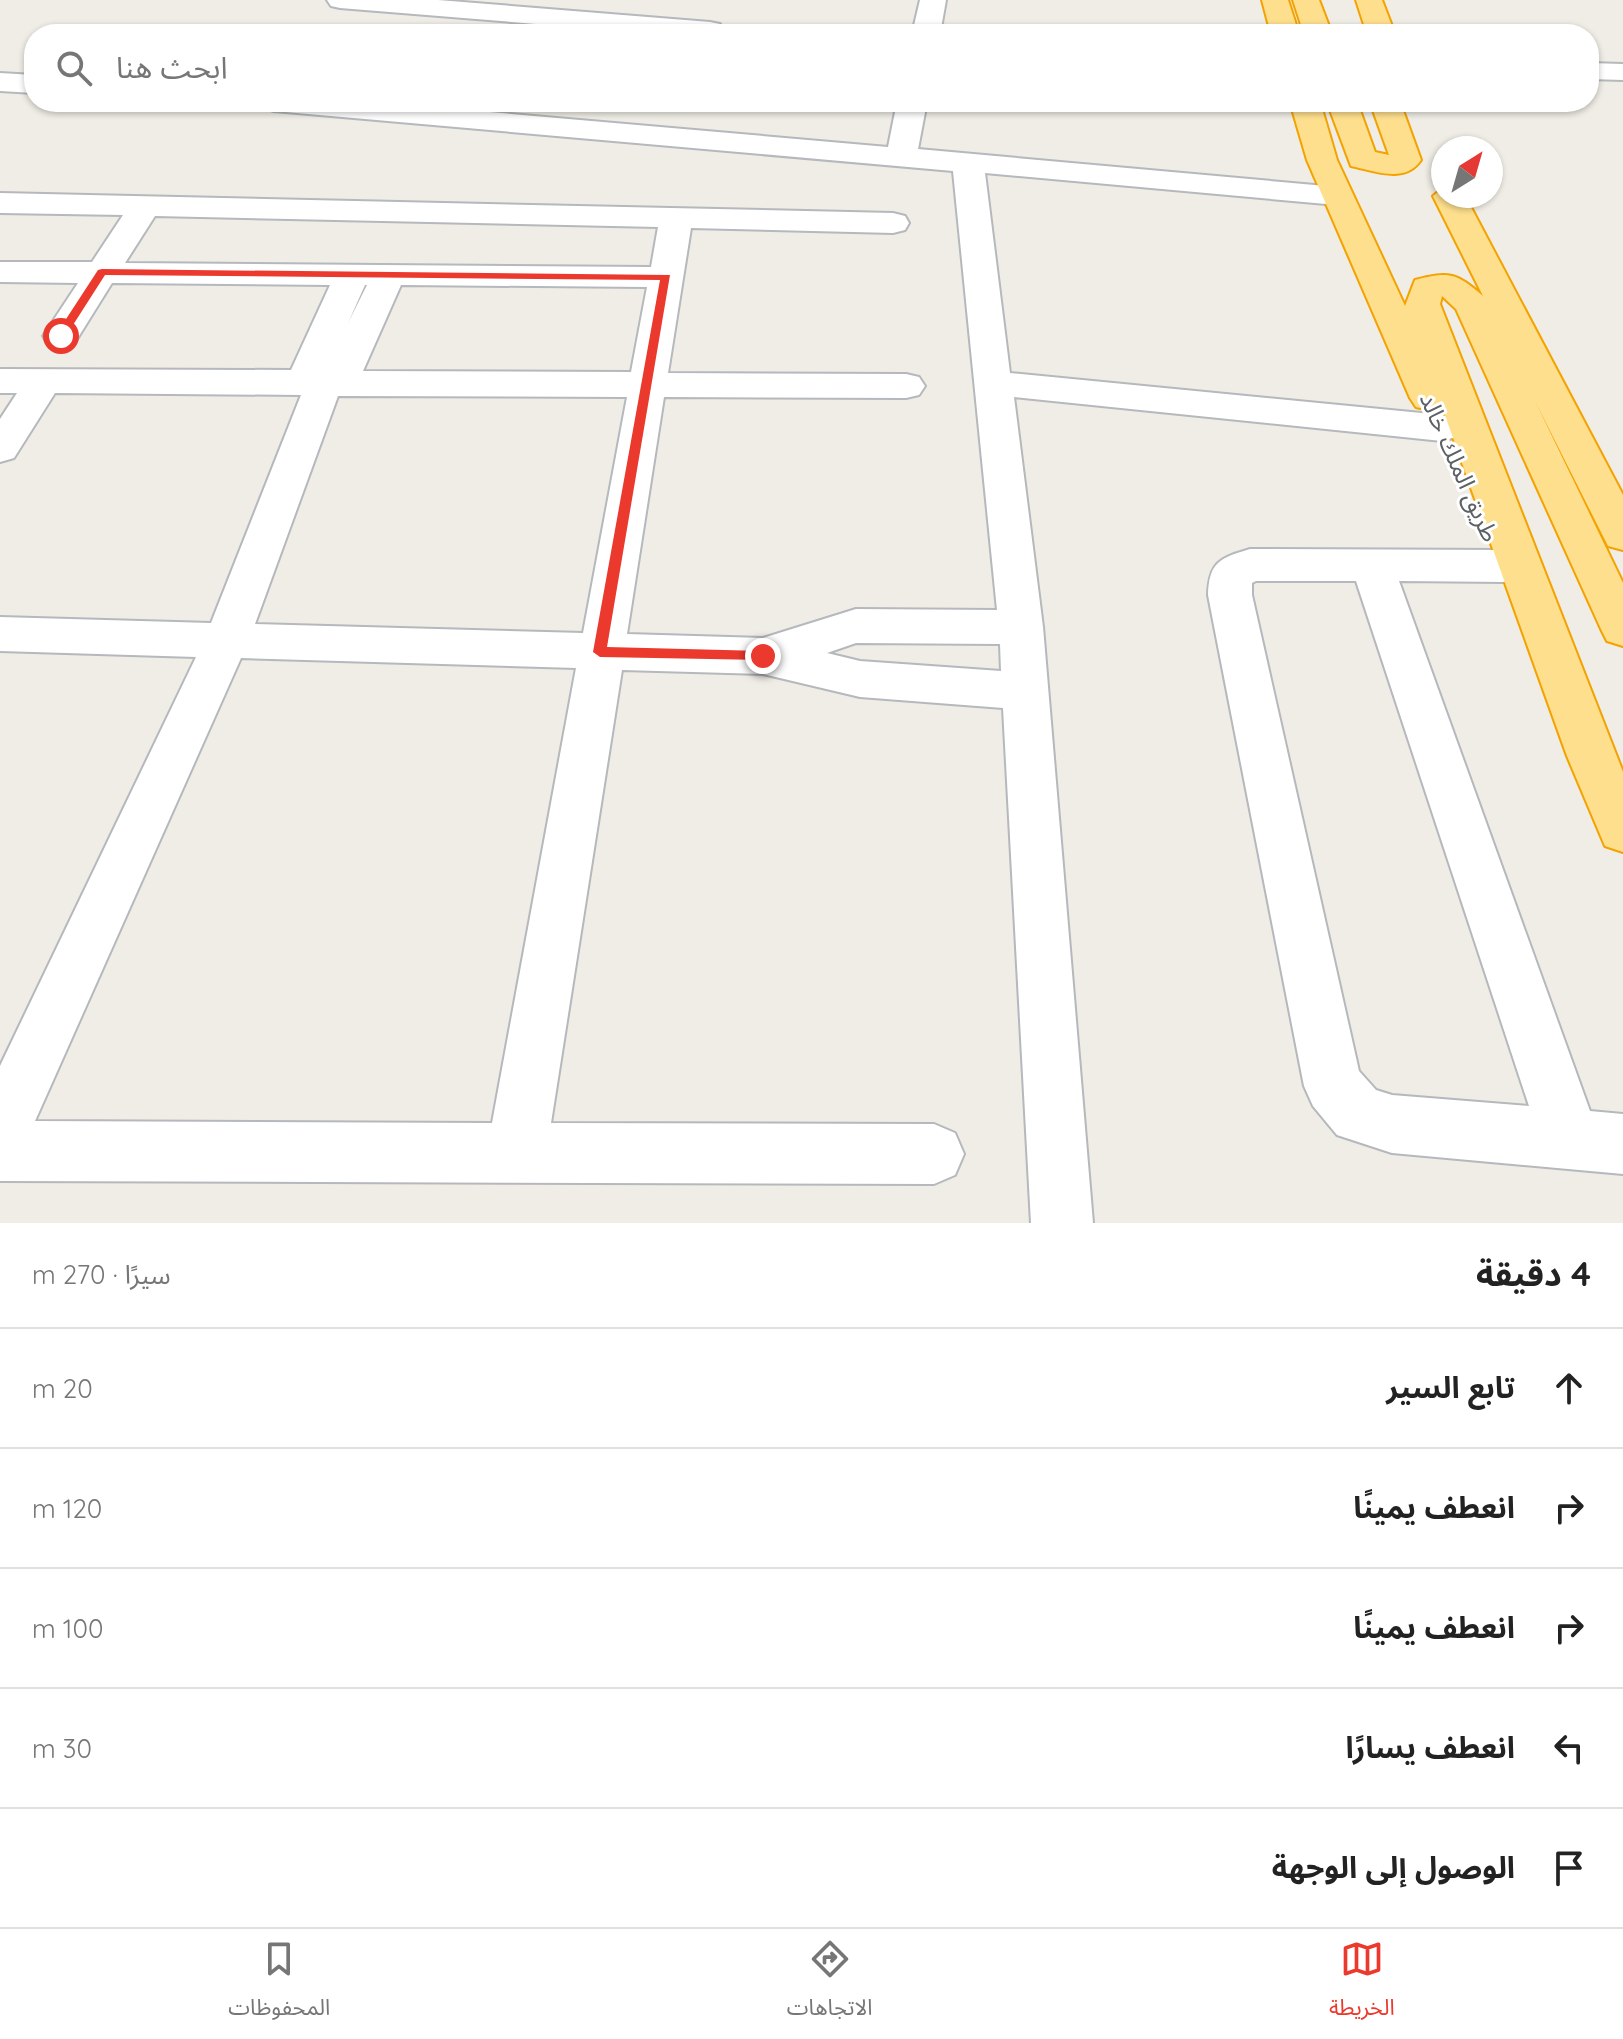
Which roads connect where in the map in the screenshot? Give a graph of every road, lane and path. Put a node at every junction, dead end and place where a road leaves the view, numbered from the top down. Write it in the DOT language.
graph roads {
  1 [pos="340,0"];
  2 [pos="933,0"];
  3 [pos="1275,0"];
  4 [pos="1306,0"];
  5 [pos="1349,0"];
  6 [pos="1369,0"];
  7 [pos="514,7"];
  8 [pos="448,9"];
  9 [pos="436,24"];
  10 [pos="713,24"];
  11 [pos="928,24"];
  12 [pos="1282,24"];
  13 [pos="1314,24"];
  14 [pos="1357,24"];
  15 [pos="1377,24"];
  16 [pos="1599,71"];
  17 [pos="1623,72"];
  18 [pos="0,82"];
  19 [pos="24,83"];
  20 [pos="466,112"];
  21 [pos="910,112"];
  22 [pos="1308,112"];
  23 [pos="1346,112"];
  24 [pos="1389,112"];
  25 [pos="1414,112"];
  26 [pos="1431,153"];
  27 [pos="901,157"];
  28 [pos="968,163"];
  29 [pos="1337,195"];
  30 [pos="0,203"];
  31 [pos="145,206"];
  32 [pos="1457,208"];
  33 [pos="676,218"];
  34 [pos="893,223"];
  35 [pos="377,254"];
  36 [pos="0,272"];
  37 [pos="102,272"];
  38 [pos="666,277"];
  39 [pos="61,336"];
  40 [pos="329,369"];
  41 [pos="0,381"];
  42 [pos="43,382"];
  43 [pos="991,383"];
  44 [pos="647,385"];
  45 [pos="906,386"];
  46 [pos="1442,428"];
  47 [pos="0,449"];
  48 [pos="1623,535"];
  49 [pos="1372,566"];
  50 [pos="1505,566"];
  51 [pos="1021,627"];
  52 [pos="1623,629"];
  53 [pos="0,634"];
  54 [pos="226,641"];
  55 [pos="600,652"];
  56 [pos="763,656"];
  57 [pos="1024,691"];
  58 [pos="1603,783"];
  59 [pos="1623,830"];
  60 [pos="0,1131"];
  61 [pos="1570,1139"];
  62 [pos="1623,1144"];
  63 [pos="0,1151"];
  64 [pos="934,1154"];
  65 [pos="516,1155"];
  66 [pos="1062,1223"];
  1 -- 8 [label="street"];
  2 -- 11 [label="street"];
  3 -- 12 [label="highway"];
  4 -- 13 [label="highway"];
  5 -- 14 [label="highway"];
  6 -- 15 [label="highway"];
  7 -- 8 [label="street"];
  7 -- 10 [label="street"];
  8 -- 9 [label="street"];
  16 -- 17 [label="street"];
  18 -- 19 [label="street"];
  20 -- 27 [label="street"];
  21 -- 27 [label="street"];
  22 -- 29 [label="highway, طريق الملك خالد"];
  23 -- 24 [label="highway"];
  25 -- 26 [label="highway"];
  27 -- 28 [label="street"];
  28 -- 29 [label="street"];
  28 -- 43 [label="street"];
  29 -- 46 [label="highway, طريق الملك خالد"];
  30 -- 31 [label="street"];
  31 -- 35 [label="street"];
  31 -- 37 [label="street"];
  32 -- 48 [label="highway"];
  33 -- 34 [label="street"];
  33 -- 35 [label="street"];
  33 -- 38 [label="street"];
  35 -- 37 [label="street"];
  35 -- 38 [label="street"];
  35 -- 40 [label="street"];
  36 -- 37 [label="street"];
  37 -- 39 [label="street"];
  38 -- 44 [label="street"];
  40 -- 42 [label="street"];
  40 -- 44 [label="street"];
  40 -- 54 [label="street"];
  41 -- 42 [label="street"];
  42 -- 47 [label="street"];
  43 -- 46 [label="street"];
  43 -- 51 [label="street"];
  44 -- 45 [label="street"];
  44 -- 55 [label="street"];
  46 -- 50 [label="highway, طريق الملك خالد"];
  49 -- 50 [label="street"];
  49 -- 61 [label="street"];
  49 -- 61 [label="street"];
  50 -- 58 [label="highway, طريق الملك خالد"];
  51 -- 56 [label="street"];
  51 -- 57 [label="street"];
  52 -- 58 [label="highway"];
  53 -- 54 [label="street"];
  54 -- 55 [label="street"];
  54 -- 60 [label="street"];
  55 -- 56 [label="street"];
  55 -- 65 [label="street"];
  56 -- 57 [label="street"];
  57 -- 66 [label="street"];
  58 -- 59 [label="highway, طريق الملك خالد"];
  61 -- 62 [label="street"];
  63 -- 65 [label="street"];
  64 -- 65 [label="street"];
}
